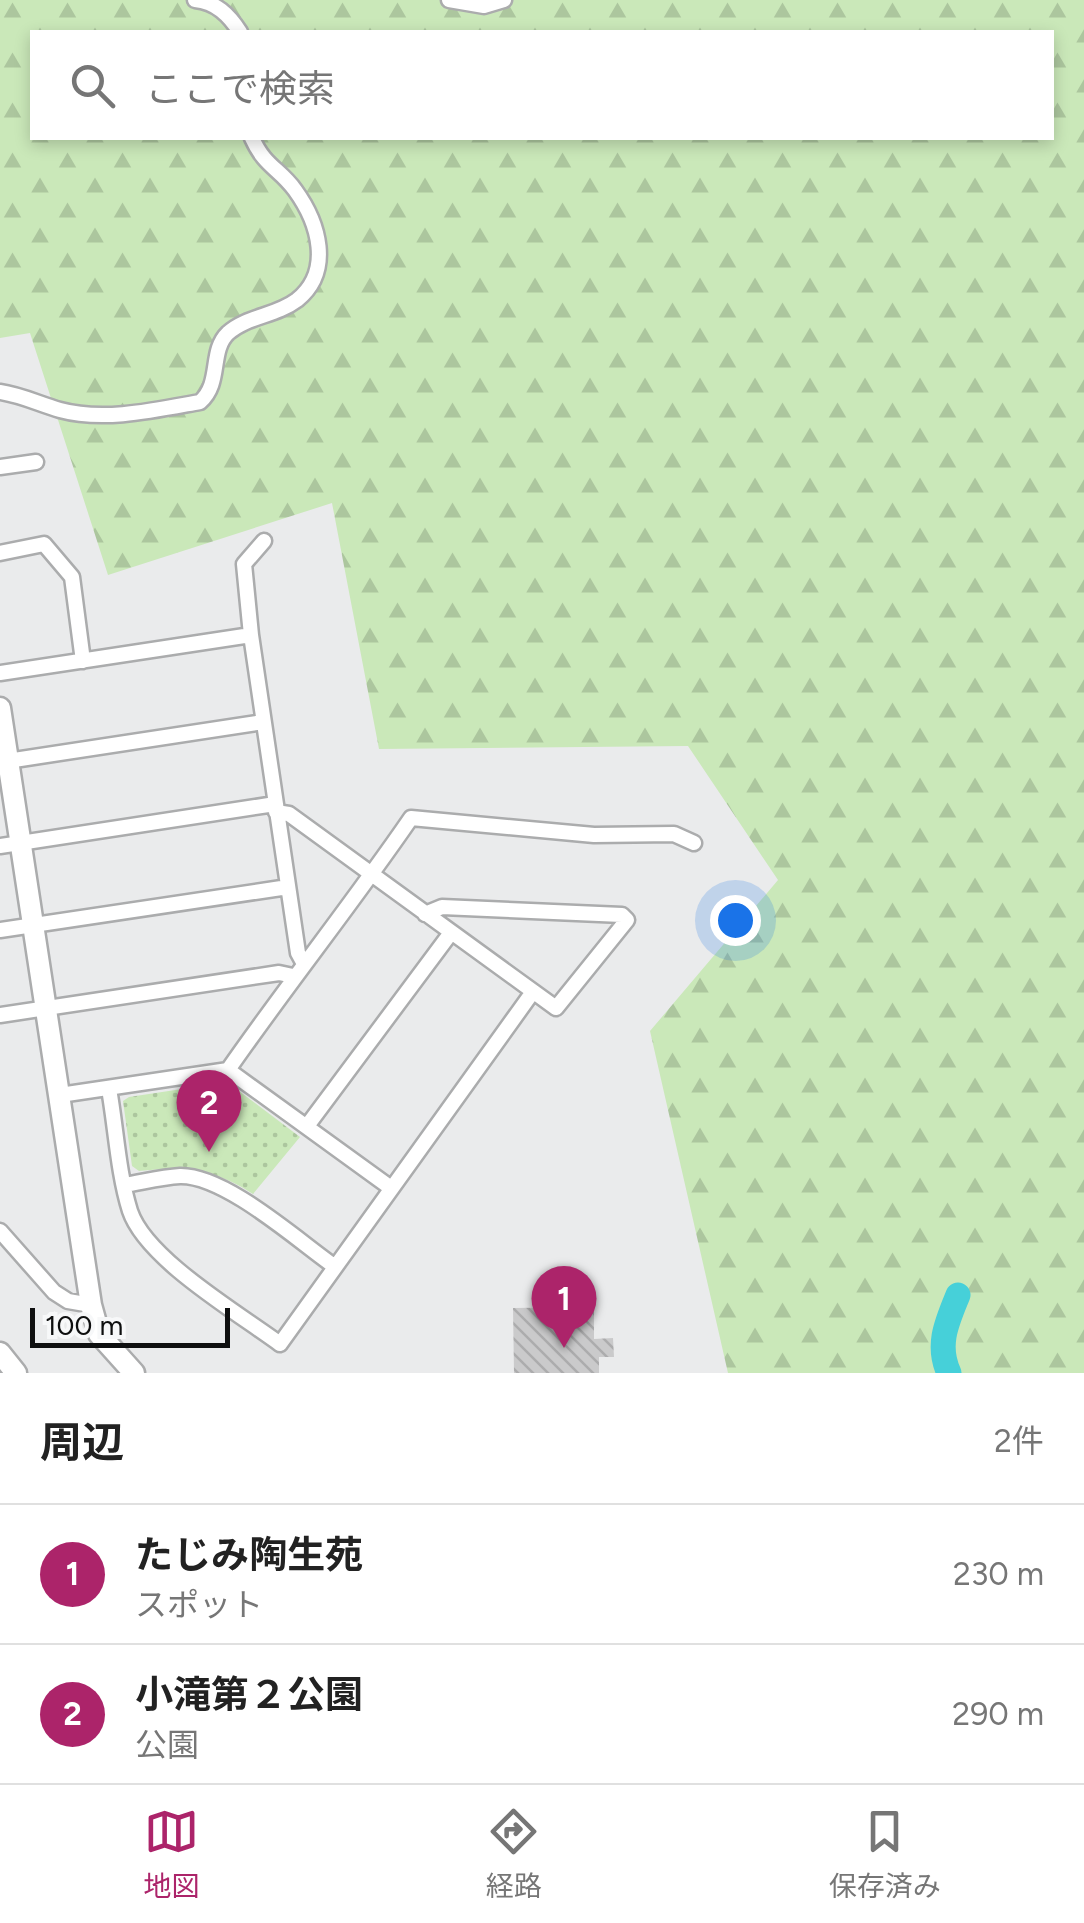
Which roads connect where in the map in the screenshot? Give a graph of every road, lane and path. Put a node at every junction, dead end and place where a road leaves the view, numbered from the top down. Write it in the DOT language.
graph roads {
  1 [pos="195,0"];
  2 [pos="449,0"];
  3 [pos="504,0"];
  4 [pos="239,30"];
  5 [pos="253,140"];
  6 [pos="0,392"];
  7 [pos="36,462"];
  8 [pos="0,467"];
  9 [pos="264,541"];
  10 [pos="0,553"];
  11 [pos="250,635"];
  12 [pos="83,661"];
  13 [pos="0,673"];
  14 [pos="0,708"];
  15 [pos="262,722"];
  16 [pos="4,761"];
  17 [pos="275,808"];
  18 [pos="694,843"];
  19 [pos="10,845"];
  20 [pos="371,875"];
  21 [pos="288,887"];
  22 [pos="425,914"];
  23 [pos="34,925"];
  24 [pos="0,930"];
  25 [pos="450,934"];
  26 [pos="304,964"];
  27 [pos="293,976"];
  28 [pos="532,993"];
  29 [pos="46,1008"];
  30 [pos="0,1015"];
  31 [pos="228,1070"];
  32 [pos="109,1089"];
  33 [pos="60,1095"];
  34 [pos="307,1126"];
  35 [pos="125,1184"];
  36 [pos="391,1188"];
  37 [pos="0,1231"];
  38 [pos="334,1266"];
  39 [pos="91,1305"];
  40 [pos="0,1352"];
  41 [pos="16,1373"];
  42 [pos="134,1373"];
  1 -- 4 [label="street"];
  2 -- 3 [label="street"];
  5 -- 6 [label="street"];
  7 -- 8 [label="street"];
  9 -- 11 [label="street"];
  10 -- 12 [label="street"];
  11 -- 12 [label="street"];
  11 -- 15 [label="street"];
  12 -- 13 [label="street"];
  14 -- 16 [label="street"];
  15 -- 16 [label="street"];
  15 -- 17 [label="street"];
  16 -- 19 [label="street"];
  17 -- 19 [label="street"];
  17 -- 20 [label="street"];
  17 -- 21 [label="street"];
  18 -- 20 [label="street"];
  19 -- 23 [label="street"];
  20 -- 22 [label="street"];
  20 -- 26 [label="street"];
  21 -- 23 [label="street"];
  21 -- 26 [label="street"];
  22 -- 25 [label="street"];
  22 -- 28 [label="street"];
  23 -- 24 [label="street"];
  23 -- 29 [label="street"];
  25 -- 28 [label="street"];
  25 -- 34 [label="street"];
  26 -- 27 [label="street"];
  27 -- 29 [label="street"];
  27 -- 31 [label="street"];
  28 -- 36 [label="street"];
  29 -- 30 [label="street"];
  29 -- 33 [label="street"];
  31 -- 32 [label="street"];
  31 -- 34 [label="street"];
  32 -- 33 [label="street"];
  32 -- 35 [label="street"];
  33 -- 39 [label="street"];
  34 -- 36 [label="street"];
  35 -- 38 [label="street"];
  35 -- 38 [label="street"];
  36 -- 38 [label="street"];
  37 -- 39 [label="street"];
  39 -- 42 [label="street"];
  40 -- 41 [label="street"];
}
